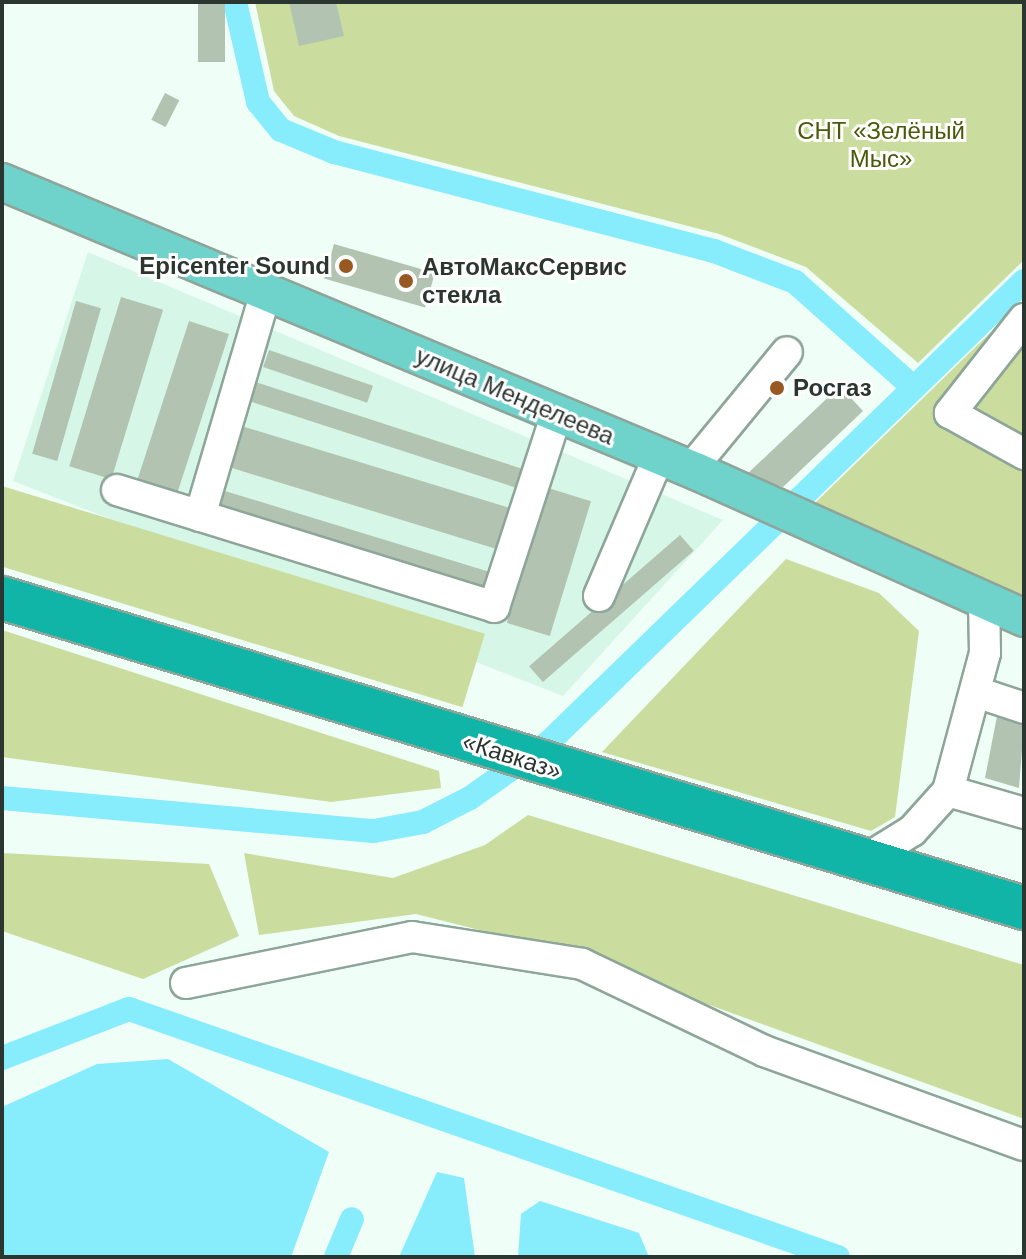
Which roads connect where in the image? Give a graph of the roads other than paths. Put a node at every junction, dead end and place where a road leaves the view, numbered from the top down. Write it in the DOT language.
graph roads {
  1 [pos="2,182"];
  2 [pos="266,292"];
  3 [pos="1024,319"];
  4 [pos="787,352"];
  5 [pos="557,413"];
  6 [pos="1024,454"];
  7 [pos="683,466"];
  8 [pos="117,490"];
  9 [pos="200,516"];
  10 [pos="599,596"];
  11 [pos="2,598"];
  12 [pos="984,600"];
  13 [pos="1024,618"];
  14 [pos="976,692"];
  15 [pos="1024,708"];
  16 [pos="948,791"];
  17 [pos="1024,813"];
  18 [pos="865,860"];
  19 [pos="1024,908"];
  20 [pos="186,983"];
  21 [pos="1024,1145"];
  1 -- 2 [label="main road, улица Менделеева"];
  2 -- 5 [label="main road, улица Менделеева"];
  2 -- 9 [label="lane"];
  3 -- 6 [label="lane"];
  4 -- 7 [label="lane"];
  5 -- 7 [label="main road, улица Менделеева"];
  5 -- 9 [label="lane"];
  7 -- 10 [label="lane"];
  7 -- 12 [label="main road, улица Менделеева"];
  8 -- 9 [label="lane"];
  11 -- 18 [label="highway, «Кавказ»"];
  12 -- 13 [label="main road, улица Менделеева"];
  12 -- 14 [label="lane"];
  14 -- 15 [label="lane"];
  14 -- 16 [label="lane"];
  16 -- 17 [label="lane"];
  16 -- 18 [label="lane"];
  18 -- 19 [label="highway, «Кавказ»"];
  20 -- 21 [label="lane"];
}
